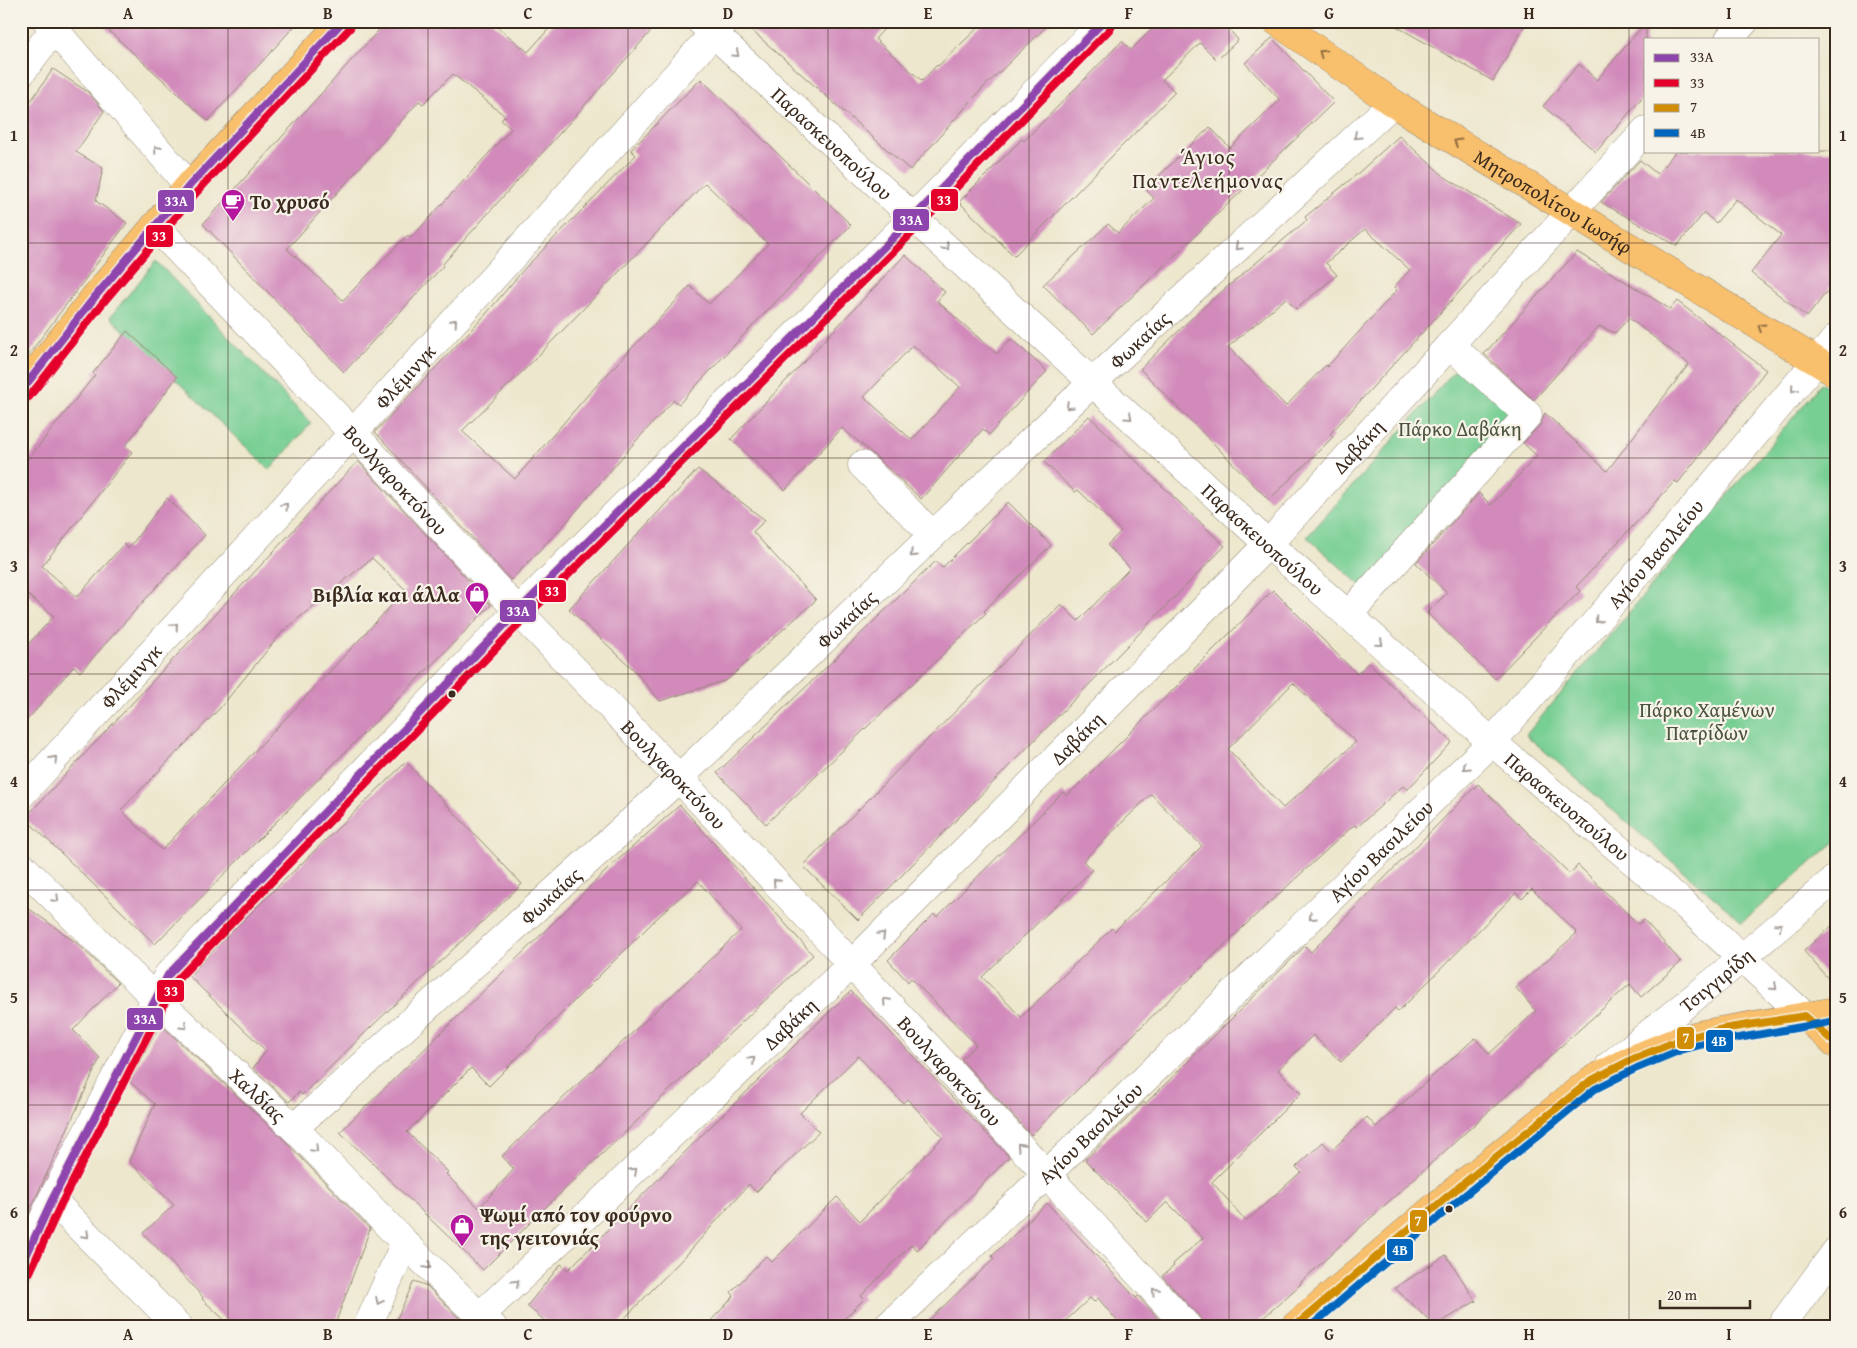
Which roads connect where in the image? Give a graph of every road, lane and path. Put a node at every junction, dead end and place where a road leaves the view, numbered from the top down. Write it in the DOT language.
graph roads {
  1 [pos="343,21"];
  2 [pos="1104,21"];
  3 [pos="1276,21"];
  4 [pos="1745,21"];
  5 [pos="54,24"];
  6 [pos="713,25"];
  7 [pos="1730,38"];
  8 [pos="21,73"];
  9 [pos="1393,103"];
  10 [pos="1644,132"];
  11 [pos="189,186"];
  12 [pos="1572,211"];
  13 [pos="914,217"];
  14 [pos="155,226"];
  15 [pos="1836,338"];
  16 [pos="1450,345"];
  17 [pos="1826,367"];
  18 [pos="1092,383"];
  19 [pos="21,391"];
  20 [pos="353,433"];
  21 [pos="862,465"];
  22 [pos="933,535"];
  23 [pos="1268,544"];
  24 [pos="518,611"];
  25 [pos="1348,615"];
  26 [pos="1492,742"];
  27 [pos="679,778"];
  28 [pos="21,795"];
  29 [pos="21,865"];
  30 [pos="1836,878"];
  31 [pos="1742,957"];
  32 [pos="852,964"];
  33 [pos="155,998"];
  34 [pos="1836,1011"];
  35 [pos="1805,1016"];
  36 [pos="1836,1044"];
  37 [pos="1590,1081"];
  38 [pos="294,1128"];
  39 [pos="1046,1175"];
  40 [pos="52,1200"];
  41 [pos="405,1243"];
  42 [pos="1836,1251"];
  43 [pos="21,1268"];
  44 [pos="486,1322"];
  45 [pos="179,1327"];
  46 [pos="367,1327"];
  47 [pos="887,1327"];
  48 [pos="1188,1327"];
  49 [pos="1294,1327"];
  50 [pos="1780,1327"];
  1 -- 11 [label="main road"];
  2 -- 13 [label="street"];
  9 -- 3 [label="main road, Μητροπολίτου Ιωσήφ, one-way"];
  4 -- 7 [label="street"];
  5 -- 8 [label="street"];
  11 -- 5 [label="street, one-way"];
  6 -- 13 [label="street, Παρασκευοπούλου, one-way"];
  20 -- 6 [label="street, Φλέμινγκ, one-way"];
  12 -- 9 [label="main road, Μητροπολίτου Ιωσήφ, one-way"];
  9 -- 18 [label="street, Φωκαίας, one-way"];
  10 -- 12 [label="street, Δαβάκη"];
  11 -- 14 [label="main road"];
  12 -- 16 [label="street, Δαβάκη"];
  17 -- 12 [label="main road, Μητροπολίτου Ιωσήφ, one-way"];
  13 -- 18 [label="street, Παρασκευοπούλου, one-way"];
  13 -- 24 [label="street"];
  14 -- 19 [label="main road"];
  14 -- 20 [label="street, Βουλγαροκτόνου"];
  15 -- 17 [label="street, Αγίου Βασιλείου"];
  16 -- 23 [label="street, Δαβάκη"];
  16 -- 25 [label="street"];
  17 -- 26 [label="street, Αγίου Βασιλείου, one-way"];
  18 -- 22 [label="street, Φωκαίας, one-way"];
  18 -- 23 [label="street, Παρασκευοπούλου, one-way"];
  20 -- 24 [label="street, Βουλγαροκτόνου"];
  28 -- 20 [label="street, Φλέμινγκ, one-way"];
  21 -- 22 [label="street"];
  22 -- 27 [label="street, Φωκαίας, one-way"];
  23 -- 25 [label="street, Παρασκευοπούλου"];
  32 -- 23 [label="street, Δαβάκη, one-way"];
  24 -- 27 [label="street, Βουλγαροκτόνου"];
  24 -- 33 [label="street"];
  25 -- 26 [label="street, Παρασκευοπούλου, one-way"];
  26 -- 31 [label="street, Παρασκευοπούλου"];
  26 -- 39 [label="street, Αγίου Βασιλείου, one-way"];
  32 -- 27 [label="street, Βουλγαροκτόνου, one-way"];
  27 -- 38 [label="street, Φωκαίας"];
  29 -- 33 [label="street, Χαλδίας, one-way"];
  31 -- 30 [label="street, Τσιγγιρίδη, one-way"];
  31 -- 35 [label="street, Παρασκευοπούλου, one-way"];
  31 -- 37 [label="street, Τσιγγιρίδη"];
  39 -- 32 [label="street, Βουλγαροκτόνου, one-way"];
  44 -- 32 [label="street, Δαβάκη, one-way"];
  33 -- 38 [label="street, Χαλδίας, one-way"];
  33 -- 40 [label="street"];
  34 -- 35 [label="main road"];
  35 -- 36 [label="main road, Παρασκευοπούλου"];
  35 -- 37 [label="main road"];
  37 -- 49 [label="main road, Τσιγγιρίδη"];
  38 -- 41 [label="street, Χαλδίας, one-way"];
  39 -- 47 [label="street, Αγίου Βασιλείου"];
  48 -- 39 [label="street, Βουλγαροκτόνου, one-way"];
  40 -- 43 [label="street"];
  40 -- 45 [label="street, one-way"];
  41 -- 44 [label="street, Χαλδίας, one-way"];
  41 -- 46 [label="street, one-way"];
  42 -- 50 [label="street"];
}
